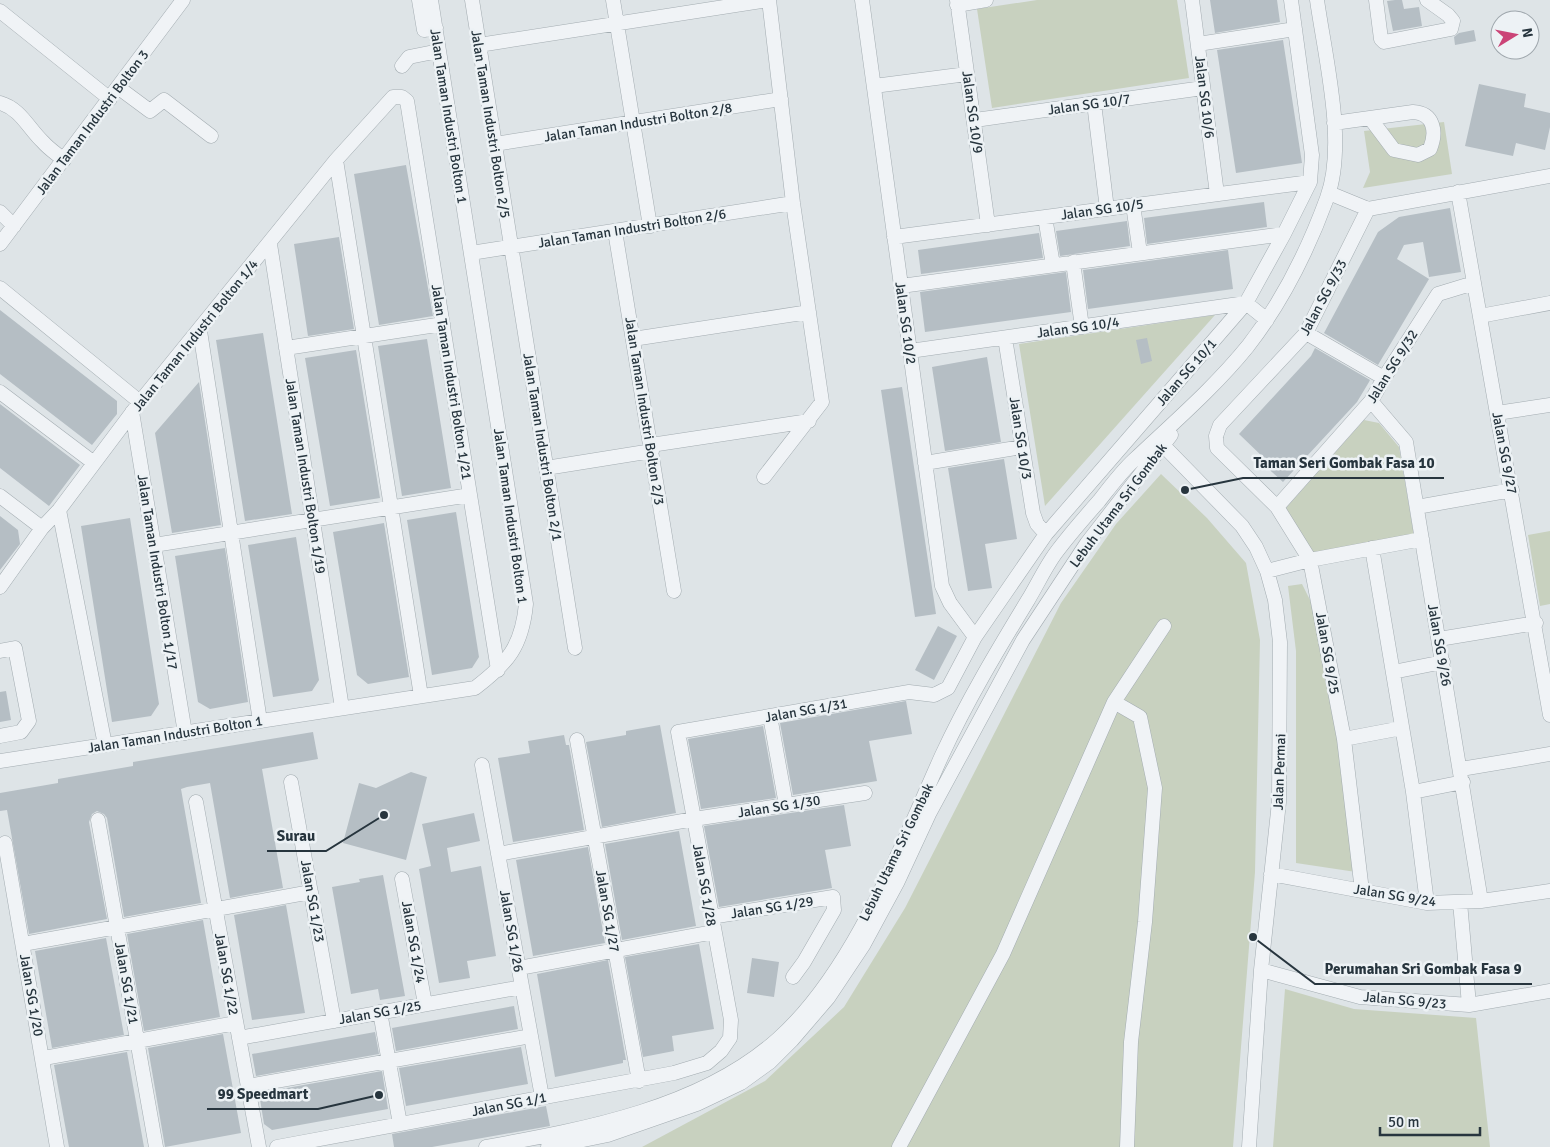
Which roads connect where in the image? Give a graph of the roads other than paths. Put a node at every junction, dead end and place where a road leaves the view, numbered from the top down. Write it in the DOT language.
graph roads {
  1 [pos="183,0"];
  2 [pos="419,0"];
  3 [pos="431,0"];
  4 [pos="472,0"];
  5 [pos="613,0"];
  6 [pos="769,0"];
  7 [pos="862,0"];
  8 [pos="986,0"];
  9 [pos="1192,0"];
  10 [pos="1290,0"];
  11 [pos="1317,0"];
  12 [pos="1376,0"];
  13 [pos="1427,0"];
  14 [pos="957,3"];
  15 [pos="0,10"];
  16 [pos="617,24"];
  17 [pos="436,28"];
  18 [pos="1294,29"];
  19 [pos="1198,44"];
  20 [pos="479,45"];
  21 [pos="439,51"];
  22 [pos="402,66"];
  23 [pos="967,74"];
  24 [pos="874,86"];
  25 [pos="1204,88"];
  26 [pos="115,93"];
  27 [pos="402,97"];
  28 [pos="782,99"];
  29 [pos="0,103"];
  30 [pos="1094,103"];
  31 [pos="1370,118"];
  32 [pos="974,120"];
  33 [pos="1334,123"];
  34 [pos="633,124"];
  35 [pos="211,136"];
  36 [pos="495,144"];
  37 [pos="64,160"];
  38 [pos="336,160"];
  39 [pos="1550,176"];
  40 [pos="1310,182"];
  41 [pos="1458,192"];
  42 [pos="1329,193"];
  43 [pos="1217,194"];
  44 [pos="793,204"];
  45 [pos="1133,205"];
  46 [pos="1107,209"];
  47 [pos="1368,209"];
  48 [pos="0,212"];
  49 [pos="1045,217"];
  50 [pos="988,225"];
  51 [pos="14,226"];
  52 [pos="650,226"];
  53 [pos="615,231"];
  54 [pos="1284,234"];
  55 [pos="894,237"];
  56 [pos="0,244"];
  57 [pos="270,244"];
  58 [pos="510,247"];
  59 [pos="471,253"];
  60 [pos="1140,254"];
  61 [pos="1073,262"];
  62 [pos="1053,265"];
  63 [pos="1474,283"];
  64 [pos="901,286"];
  65 [pos="0,288"];
  66 [pos="1246,303"];
  67 [pos="1550,304"];
  68 [pos="809,312"];
  69 [pos="1480,316"];
  70 [pos="1267,320"];
  71 [pos="443,324"];
  72 [pos="1082,327"];
  73 [pos="200,331"];
  74 [pos="1306,333"];
  75 [pos="364,336"];
  76 [pos="1005,338"];
  77 [pos="633,339"];
  78 [pos="286,348"];
  79 [pos="910,351"];
  80 [pos="1384,378"];
  81 [pos="0,392"];
  82 [pos="1372,401"];
  83 [pos="1550,405"];
  84 [pos="136,407"];
  85 [pos="1498,413"];
  86 [pos="809,421"];
  87 [pos="1160,442"];
  88 [pos="1022,447"];
  89 [pos="651,448"];
  90 [pos="1217,448"];
  91 [pos="94,463"];
  92 [pos="925,463"];
  93 [pos="546,468"];
  94 [pos="764,477"];
  95 [pos="1512,490"];
  96 [pos="470,495"];
  97 [pos="0,496"];
  98 [pos="392,507"];
  99 [pos="1277,507"];
  100 [pos="1417,507"];
  101 [pos="58,510"];
  102 [pos="313,520"];
  103 [pos="42,528"];
  104 [pos="231,532"];
  105 [pos="1046,534"];
  106 [pos="1422,539"];
  107 [pos="154,545"];
  108 [pos="1372,548"];
  109 [pos="1310,560"];
  110 [pos="1267,571"];
  111 [pos="0,586"];
  112 [pos="674,591"];
  113 [pos="1536,623"];
  114 [pos="1164,626"];
  115 [pos="975,637"];
  116 [pos="1439,639"];
  117 [pos="575,648"];
  118 [pos="0,651"];
  119 [pos="1443,662"];
  120 [pos="498,670"];
  121 [pos="1393,672"];
  122 [pos="934,695"];
  123 [pos="421,696"];
  124 [pos="1114,702"];
  125 [pos="342,708"];
  126 [pos="1550,714"];
  127 [pos="770,716"];
  128 [pos="260,721"];
  129 [pos="1402,728"];
  130 [pos="678,732"];
  131 [pos="185,733"];
  132 [pos="0,736"];
  133 [pos="1344,739"];
  134 [pos="577,740"];
  135 [pos="105,745"];
  136 [pos="1550,754"];
  137 [pos="0,761"];
  138 [pos="482,765"];
  139 [pos="1462,775"];
  140 [pos="291,782"];
  141 [pos="1413,792"];
  142 [pos="865,793"];
  143 [pos="196,802"];
  144 [pos="786,805"];
  145 [pos="694,819"];
  146 [pos="98,820"];
  147 [pos="595,836"];
  148 [pos="5,843"];
  149 [pos="498,854"];
  150 [pos="1271,874"];
  151 [pos="402,879"];
  152 [pos="1362,891"];
  153 [pos="1550,891"];
  154 [pos="311,892"];
  155 [pos="1481,901"];
  156 [pos="1460,902"];
  157 [pos="1427,903"];
  158 [pos="216,909"];
  159 [pos="711,917"];
  160 [pos="117,927"];
  161 [pos="714,932"];
  162 [pos="23,944"];
  163 [pos="615,950"];
  164 [pos="518,968"];
  165 [pos="1261,970"];
  166 [pos="793,977"];
  167 [pos="522,987"];
  168 [pos="1550,991"];
  169 [pos="425,1004"];
  170 [pos="1469,1005"];
  171 [pos="380,1012"];
  172 [pos="334,1021"];
  173 [pos="236,1023"];
  174 [pos="531,1036"];
  175 [pos="239,1038"];
  176 [pos="730,1038"];
  177 [pos="137,1041"];
  178 [pos="44,1058"];
  179 [pos="389,1061"];
  180 [pos="639,1081"];
  181 [pos="248,1086"];
  182 [pos="542,1097"];
  183 [pos="400,1124"];
  184 [pos="608,1135"];
  185 [pos="57,1147"];
  186 [pos="156,1147"];
  187 [pos="259,1147"];
  188 [pos="277,1147"];
  189 [pos="486,1147"];
  190 [pos="548,1147"];
  191 [pos="899,1147"];
  192 [pos="1127,1147"];
  193 [pos="1249,1147"];
  1 -- 26 [label="street, Jalan Taman Industri Bolton 3"];
  2 -- 17 [label="street"];
  3 -- 17 [label="street, Jalan Taman Industri Bolton 1"];
  4 -- 20 [label="street, Jalan Taman Industri Bolton 2/5"];
  5 -- 16 [label="street"];
  6 -- 16 [label="street"];
  6 -- 28 [label="street"];
  7 -- 24 [label="street, Jalan SG 10/2"];
  8 -- 14 [label="street"];
  9 -- 19 [label="street, Jalan SG 10/6"];
  10 -- 18 [label="street, Jalan SG 10/1"];
  11 -- 33 [label="street, Lebuh Utama Sri Gombak"];
  12 -- 13 [label="street"];
  14 -- 23 [label="street, Jalan SG 10/9"];
  15 -- 26 [label="street"];
  16 -- 20 [label="street"];
  16 -- 34 [label="street"];
  17 -- 21 [label="street, Jalan Taman Industri Bolton 1"];
  18 -- 19 [label="street"];
  18 -- 40 [label="street, Jalan SG 10/1"];
  19 -- 25 [label="street, Jalan SG 10/6"];
  20 -- 36 [label="street, Jalan Taman Industri Bolton 2/5"];
  21 -- 22 [label="street"];
  21 -- 59 [label="street, Jalan Taman Industri Bolton 1"];
  23 -- 24 [label="street"];
  23 -- 32 [label="street, Jalan SG 10/9"];
  24 -- 55 [label="street, Jalan SG 10/2"];
  25 -- 30 [label="street, Jalan SG 10/7"];
  25 -- 43 [label="street, Jalan SG 10/6"];
  26 -- 35 [label="street"];
  26 -- 37 [label="street, Jalan Taman Industri Bolton 3"];
  27 -- 38 [label="street, Jalan Taman Industri Bolton 1/4"];
  27 -- 71 [label="street, Jalan Taman Industri Bolton 1/21"];
  28 -- 34 [label="street, Jalan Taman Industri Bolton 2/8"];
  28 -- 44 [label="street"];
  29 -- 37 [label="street"];
  30 -- 32 [label="street, Jalan SG 10/7"];
  30 -- 46 [label="street"];
  31 -- 33 [label="street"];
  32 -- 50 [label="street, Jalan SG 10/9"];
  33 -- 42 [label="street, Lebuh Utama Sri Gombak"];
  34 -- 36 [label="street, Jalan Taman Industri Bolton 2/8"];
  34 -- 52 [label="street"];
  36 -- 58 [label="street, Jalan Taman Industri Bolton 2/5"];
  37 -- 51 [label="street, Jalan Taman Industri Bolton 3"];
  38 -- 57 [label="street, Jalan Taman Industri Bolton 1/4"];
  38 -- 75 [label="street"];
  39 -- 41 [label="street"];
  40 -- 43 [label="street, Jalan SG 10/5"];
  40 -- 54 [label="street, Jalan SG 10/1"];
  41 -- 47 [label="street"];
  41 -- 63 [label="street, Jalan SG 9/27"];
  42 -- 47 [label="street"];
  42 -- 70 [label="street, Lebuh Utama Sri Gombak"];
  43 -- 45 [label="street, Jalan SG 10/5"];
  44 -- 52 [label="street, Jalan Taman Industri Bolton 2/6"];
  44 -- 68 [label="street"];
  45 -- 46 [label="street, Jalan SG 10/5"];
  45 -- 60 [label="street"];
  46 -- 49 [label="street, Jalan SG 10/5"];
  47 -- 74 [label="street, Jalan SG 9/33"];
  48 -- 51 [label="street"];
  49 -- 50 [label="street, Jalan SG 10/5"];
  49 -- 62 [label="street"];
  50 -- 55 [label="street, Jalan SG 10/5"];
  51 -- 56 [label="street, Jalan Taman Industri Bolton 3"];
  52 -- 53 [label="street, Jalan Taman Industri Bolton 2/6"];
  53 -- 58 [label="street, Jalan Taman Industri Bolton 2/6"];
  53 -- 77 [label="street, Jalan Taman Industri Bolton 2/3"];
  54 -- 60 [label="street"];
  54 -- 66 [label="street, Jalan SG 10/1"];
  55 -- 64 [label="street, Jalan SG 10/2"];
  57 -- 73 [label="street, Jalan Taman Industri Bolton 1/4"];
  57 -- 78 [label="street, Jalan Taman Industri Bolton 1/19"];
  58 -- 59 [label="street, Jalan Taman Industri Bolton 2/6"];
  58 -- 93 [label="street, Jalan Taman Industri Bolton 2/1"];
  59 -- 120 [label="street, Jalan Taman Industri Bolton 1"];
  60 -- 61 [label="street"];
  61 -- 62 [label="street"];
  61 -- 72 [label="street"];
  62 -- 64 [label="street"];
  63 -- 69 [label="street, Jalan SG 9/27"];
  63 -- 80 [label="street, Jalan SG 9/32"];
  64 -- 79 [label="street, Jalan SG 10/2"];
  65 -- 84 [label="street"];
  66 -- 70 [label="street"];
  66 -- 72 [label="street, Jalan SG 10/4"];
  66 -- 105 [label="street, Jalan SG 10/1"];
  67 -- 69 [label="street"];
  68 -- 77 [label="street"];
  68 -- 86 [label="street"];
  69 -- 85 [label="street, Jalan SG 9/27"];
  70 -- 87 [label="street, Lebuh Utama Sri Gombak"];
  71 -- 75 [label="street"];
  71 -- 96 [label="street, Jalan Taman Industri Bolton 1/21"];
  72 -- 76 [label="street, Jalan SG 10/4"];
  73 -- 84 [label="street, Jalan Taman Industri Bolton 1/4"];
  73 -- 104 [label="street"];
  74 -- 80 [label="street"];
  74 -- 90 [label="street, Jalan SG 9/33"];
  75 -- 78 [label="street"];
  75 -- 98 [label="street"];
  76 -- 79 [label="street, Jalan SG 10/4"];
  76 -- 88 [label="street, Jalan SG 10/3"];
  77 -- 89 [label="street, Jalan Taman Industri Bolton 2/3"];
  78 -- 102 [label="street, Jalan Taman Industri Bolton 1/19"];
  79 -- 92 [label="street, Jalan SG 10/2"];
  80 -- 82 [label="street, Jalan SG 9/32"];
  81 -- 91 [label="street"];
  82 -- 99 [label="street, Jalan SG 9/32"];
  82 -- 100 [label="street, Jalan SG 9/26"];
  83 -- 85 [label="street"];
  84 -- 91 [label="street, Jalan Taman Industri Bolton 1/4"];
  84 -- 107 [label="street, Jalan Taman Industri Bolton 1/17"];
  85 -- 95 [label="street, Jalan SG 9/27"];
  86 -- 89 [label="street"];
  86 -- 94 [label="street"];
  87 -- 110 [label="street, Jalan Permai"];
  87 -- 184 [label="street, Lebuh Utama Sri Gombak"];
  87 -- 184 [label="street, Lebuh Utama Sri Gombak"];
  88 -- 92 [label="street"];
  88 -- 105 [label="street, Jalan SG 10/3"];
  89 -- 93 [label="street"];
  89 -- 112 [label="street, Jalan Taman Industri Bolton 2/3"];
  90 -- 99 [label="street, Jalan SG 9/25"];
  91 -- 101 [label="street, Jalan Taman Industri Bolton 1/4"];
  92 -- 115 [label="street, Jalan SG 10/2"];
  93 -- 117 [label="street, Jalan Taman Industri Bolton 2/1"];
  95 -- 100 [label="street"];
  95 -- 113 [label="street, Jalan SG 9/27"];
  96 -- 98 [label="street"];
  96 -- 120 [label="street, Jalan Taman Industri Bolton 1/21"];
  97 -- 103 [label="street"];
  98 -- 102 [label="street"];
  98 -- 123 [label="street"];
  99 -- 109 [label="street, Jalan SG 9/25"];
  100 -- 106 [label="street, Jalan SG 9/26"];
  101 -- 103 [label="street, Jalan Taman Industri Bolton 1/4"];
  101 -- 135 [label="street"];
  102 -- 104 [label="street"];
  102 -- 125 [label="street, Jalan Taman Industri Bolton 1/19"];
  103 -- 111 [label="street, Jalan Taman Industri Bolton 1/4"];
  104 -- 107 [label="street"];
  104 -- 128 [label="street"];
  105 -- 115 [label="street, Jalan SG 10/1"];
  106 -- 108 [label="street"];
  106 -- 116 [label="street, Jalan SG 9/26"];
  107 -- 131 [label="street, Jalan Taman Industri Bolton 1/17"];
  108 -- 109 [label="street"];
  108 -- 121 [label="street"];
  109 -- 110 [label="street"];
  109 -- 133 [label="street, Jalan SG 9/25"];
  110 -- 150 [label="street, Jalan Permai"];
  113 -- 116 [label="street"];
  113 -- 126 [label="street, Jalan SG 9/27"];
  114 -- 124 [label="street"];
  115 -- 122 [label="street, Jalan SG 10/1"];
  116 -- 119 [label="street, Jalan SG 9/26"];
  118 -- 132 [label="street"];
  119 -- 121 [label="street"];
  119 -- 139 [label="street, Jalan SG 9/26"];
  120 -- 123 [label="street, Jalan Taman Industri Bolton 1"];
  121 -- 129 [label="street"];
  122 -- 127 [label="street, Jalan SG 1/31"];
  123 -- 125 [label="street, Jalan Taman Industri Bolton 1"];
  124 -- 191 [label="street"];
  124 -- 192 [label="street"];
  125 -- 128 [label="street, Jalan Taman Industri Bolton 1"];
  127 -- 130 [label="street, Jalan SG 1/31"];
  127 -- 144 [label="street"];
  128 -- 131 [label="street, Jalan Taman Industri Bolton 1"];
  129 -- 133 [label="street"];
  129 -- 141 [label="street"];
  130 -- 145 [label="street, Jalan SG 1/28"];
  131 -- 135 [label="street, Jalan Taman Industri Bolton 1"];
  133 -- 152 [label="street, Jalan SG 9/25"];
  134 -- 147 [label="street, Jalan SG 1/27"];
  135 -- 137 [label="street, Jalan Taman Industri Bolton 1"];
  136 -- 139 [label="street"];
  138 -- 149 [label="street, Jalan SG 1/26"];
  139 -- 141 [label="street"];
  139 -- 155 [label="street, Jalan SG 9/26"];
  140 -- 154 [label="street, Jalan SG 1/23"];
  141 -- 157 [label="street"];
  142 -- 144 [label="street, Jalan SG 1/30"];
  143 -- 158 [label="street, Jalan SG 1/22"];
  144 -- 145 [label="street, Jalan SG 1/30"];
  145 -- 147 [label="street, Jalan SG 1/30"];
  145 -- 159 [label="street, Jalan SG 1/28"];
  146 -- 160 [label="street, Jalan SG 1/21"];
  147 -- 149 [label="street, Jalan SG 1/30"];
  147 -- 163 [label="street, Jalan SG 1/27"];
  148 -- 162 [label="street, Jalan SG 1/20"];
  149 -- 164 [label="street, Jalan SG 1/26"];
  150 -- 152 [label="street, Jalan SG 9/24"];
  150 -- 165 [label="street, Jalan Permai"];
  151 -- 169 [label="street, Jalan SG 1/24"];
  152 -- 157 [label="street, Jalan SG 9/24"];
  153 -- 155 [label="street, Jalan SG 9/24"];
  154 -- 158 [label="street"];
  154 -- 172 [label="street, Jalan SG 1/23"];
  155 -- 156 [label="street, Jalan SG 9/24"];
  156 -- 157 [label="street, Jalan SG 9/24"];
  156 -- 170 [label="street"];
  158 -- 160 [label="street"];
  158 -- 173 [label="street, Jalan SG 1/22"];
  159 -- 161 [label="street, Jalan SG 1/28"];
  159 -- 166 [label="street, Jalan SG 1/29"];
  160 -- 162 [label="street"];
  160 -- 177 [label="street, Jalan SG 1/21"];
  161 -- 163 [label="street"];
  161 -- 176 [label="street, Jalan SG 1/28"];
  162 -- 178 [label="street, Jalan SG 1/20"];
  163 -- 164 [label="street"];
  163 -- 180 [label="street, Jalan SG 1/27"];
  164 -- 167 [label="street, Jalan SG 1/26"];
  165 -- 170 [label="street, Jalan SG 9/23"];
  165 -- 193 [label="street, Jalan Permai"];
  167 -- 169 [label="street, Jalan SG 1/25"];
  167 -- 174 [label="street, Jalan SG 1/26"];
  168 -- 170 [label="street, Jalan SG 9/23"];
  169 -- 171 [label="street, Jalan SG 1/25"];
  171 -- 172 [label="street, Jalan SG 1/25"];
  171 -- 179 [label="street"];
  172 -- 175 [label="street, Jalan SG 1/25"];
  173 -- 175 [label="street, Jalan SG 1/22"];
  173 -- 177 [label="street"];
  174 -- 179 [label="street"];
  174 -- 182 [label="street, Jalan SG 1/26"];
  175 -- 181 [label="street, Jalan SG 1/22"];
  176 -- 180 [label="street, Jalan SG 1/1"];
  177 -- 178 [label="street"];
  177 -- 186 [label="street, Jalan SG 1/21"];
  178 -- 185 [label="street, Jalan SG 1/20"];
  179 -- 181 [label="street"];
  179 -- 183 [label="street"];
  180 -- 182 [label="street, Jalan SG 1/1"];
  181 -- 187 [label="street, Jalan SG 1/22"];
  182 -- 183 [label="street, Jalan SG 1/1"];
  183 -- 188 [label="street, Jalan SG 1/1"];
  184 -- 189 [label="street, Lebuh Utama Sri Gombak"];
  184 -- 190 [label="street, Lebuh Utama Sri Gombak"];
}
